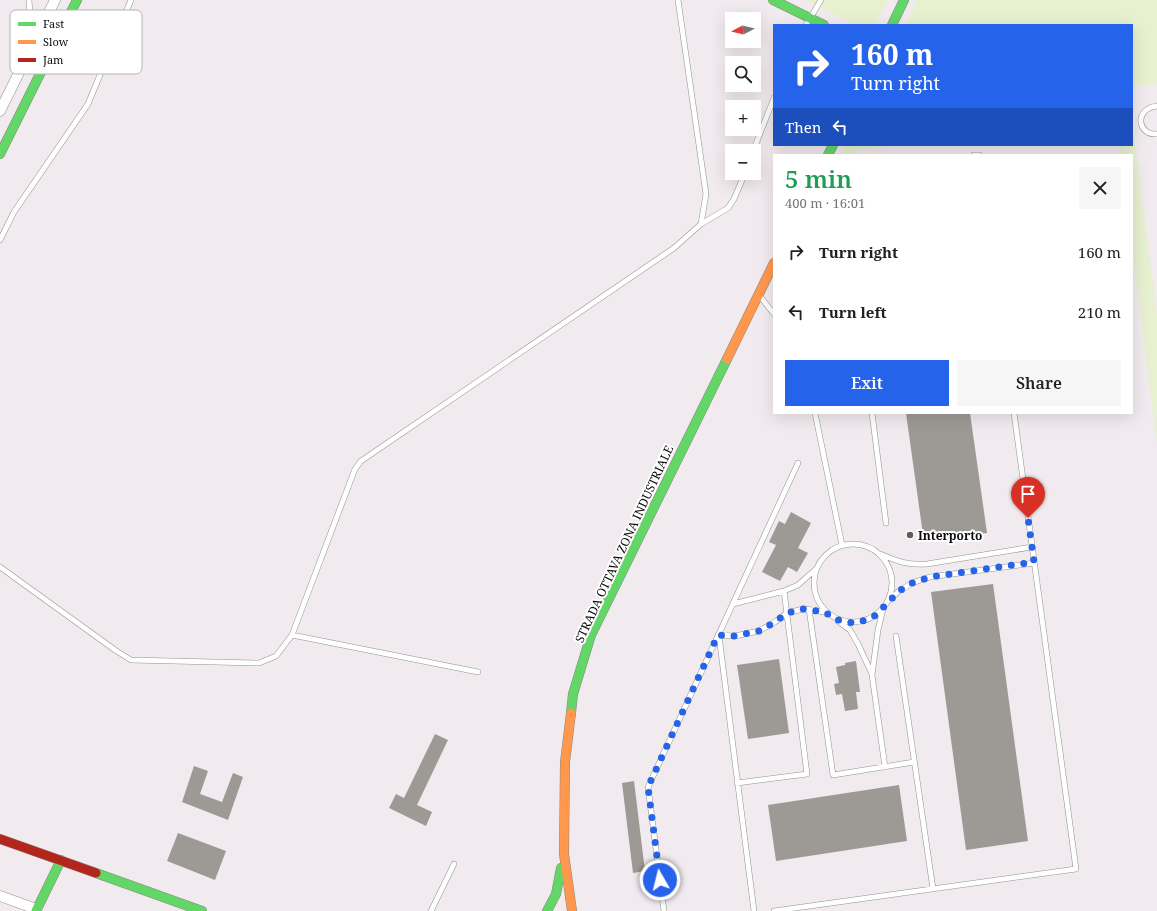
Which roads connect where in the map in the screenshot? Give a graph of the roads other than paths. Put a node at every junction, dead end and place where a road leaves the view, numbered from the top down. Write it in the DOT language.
graph roads {
  1 [pos="29,0"];
  2 [pos="55,0"];
  3 [pos="77,0"];
  4 [pos="131,0"];
  5 [pos="678,0"];
  6 [pos="773,0"];
  7 [pos="821,0"];
  8 [pos="904,0"];
  9 [pos="30,10"];
  10 [pos="50,10"];
  11 [pos="72,10"];
  12 [pos="127,10"];
  13 [pos="808,22"];
  14 [pos="819,24"];
  15 [pos="892,24"];
  16 [pos="19,74"];
  17 [pos="40,74"];
  18 [pos="100,74"];
  19 [pos="773,101"];
  20 [pos="1157,106"];
  21 [pos="0,112"];
  22 [pos="1157,134"];
  23 [pos="756,144"];
  24 [pos="0,154"];
  25 [pos="742,180"];
  26 [pos="701,224"];
  27 [pos="0,240"];
  28 [pos="773,265"];
  29 [pos="759,294"];
  30 [pos="773,313"];
  31 [pos="815,414"];
  32 [pos="872,414"];
  33 [pos="1014,414"];
  34 [pos="798,462"];
  35 [pos="886,523"];
  36 [pos="842,545"];
  37 [pos="1032,547"];
  38 [pos="879,554"];
  39 [pos="1034,562"];
  40 [pos="0,566"];
  41 [pos="816,569"];
  42 [pos="784,591"];
  43 [pos="888,601"];
  44 [pos="733,604"];
  45 [pos="883,608"];
  46 [pos="809,609"];
  47 [pos="825,612"];
  48 [pos="787,613"];
  49 [pos="835,619"];
  50 [pos="292,635"];
  51 [pos="718,635"];
  52 [pos="896,636"];
  53 [pos="478,672"];
  54 [pos="872,675"];
  55 [pos="914,762"];
  56 [pos="885,767"];
  57 [pos="737,783"];
  58 [pos="0,839"];
  59 [pos="564,854"];
  60 [pos="61,860"];
  61 [pos="454,864"];
  62 [pos="933,889"];
  63 [pos="0,896"];
  64 [pos="36,910"];
  65 [pos="202,911"];
  66 [pos="431,911"];
  67 [pos="546,911"];
  68 [pos="572,911"];
  69 [pos="664,911"];
  70 [pos="754,911"];
  71 [pos="774,911"];
  1 -- 9 [label="lane"];
  2 -- 10 [label="street"];
  3 -- 11 [label="main road"];
  4 -- 12 [label="lane"];
  5 -- 26 [label="lane"];
  6 -- 13 [label="main road"];
  7 -- 13 [label="lane"];
  8 -- 15 [label="main road"];
  13 -- 14 [label="main road"];
  16 -- 21 [label="street"];
  17 -- 24 [label="main road"];
  18 -- 27 [label="lane"];
  19 -- 23 [label="lane"];
  20 -- 22 [label="lane"];
  25 -- 26 [label="lane"];
  26 -- 50 [label="lane"];
  28 -- 29 [label="main road, STRADA OTTAVA ZONA INDUSTRIALE"];
  29 -- 30 [label="lane"];
  29 -- 59 [label="main road, STRADA OTTAVA ZONA INDUSTRIALE"];
  31 -- 36 [label="lane"];
  32 -- 35 [label="lane"];
  33 -- 37 [label="lane"];
  34 -- 44 [label="lane"];
  36 -- 38 [label="lane"];
  36 -- 41 [label="lane"];
  37 -- 38 [label="lane"];
  37 -- 39 [label="lane"];
  38 -- 43 [label="lane"];
  39 -- 43 [label="lane"];
  39 -- 62 [label="lane"];
  40 -- 50 [label="lane"];
  41 -- 42 [label="lane"];
  41 -- 47 [label="lane"];
  42 -- 44 [label="lane"];
  42 -- 48 [label="lane"];
  43 -- 45 [label="lane"];
  44 -- 51 [label="lane"];
  45 -- 49 [label="lane"];
  45 -- 54 [label="lane"];
  46 -- 47 [label="lane"];
  46 -- 48 [label="lane"];
  46 -- 56 [label="lane"];
  47 -- 49 [label="lane"];
  48 -- 51 [label="lane"];
  48 -- 57 [label="lane"];
  49 -- 54 [label="lane"];
  50 -- 53 [label="lane"];
  51 -- 57 [label="lane"];
  51 -- 69 [label="lane"];
  52 -- 55 [label="lane"];
  54 -- 56 [label="lane"];
  55 -- 56 [label="lane"];
  55 -- 62 [label="lane"];
  57 -- 70 [label="lane"];
  58 -- 60 [label="main road"];
  59 -- 67 [label="main road"];
  59 -- 68 [label="main road"];
  60 -- 64 [label="main road"];
  60 -- 65 [label="main road"];
  61 -- 66 [label="lane"];
  62 -- 71 [label="lane"];
  63 -- 64 [label="street"];
}
